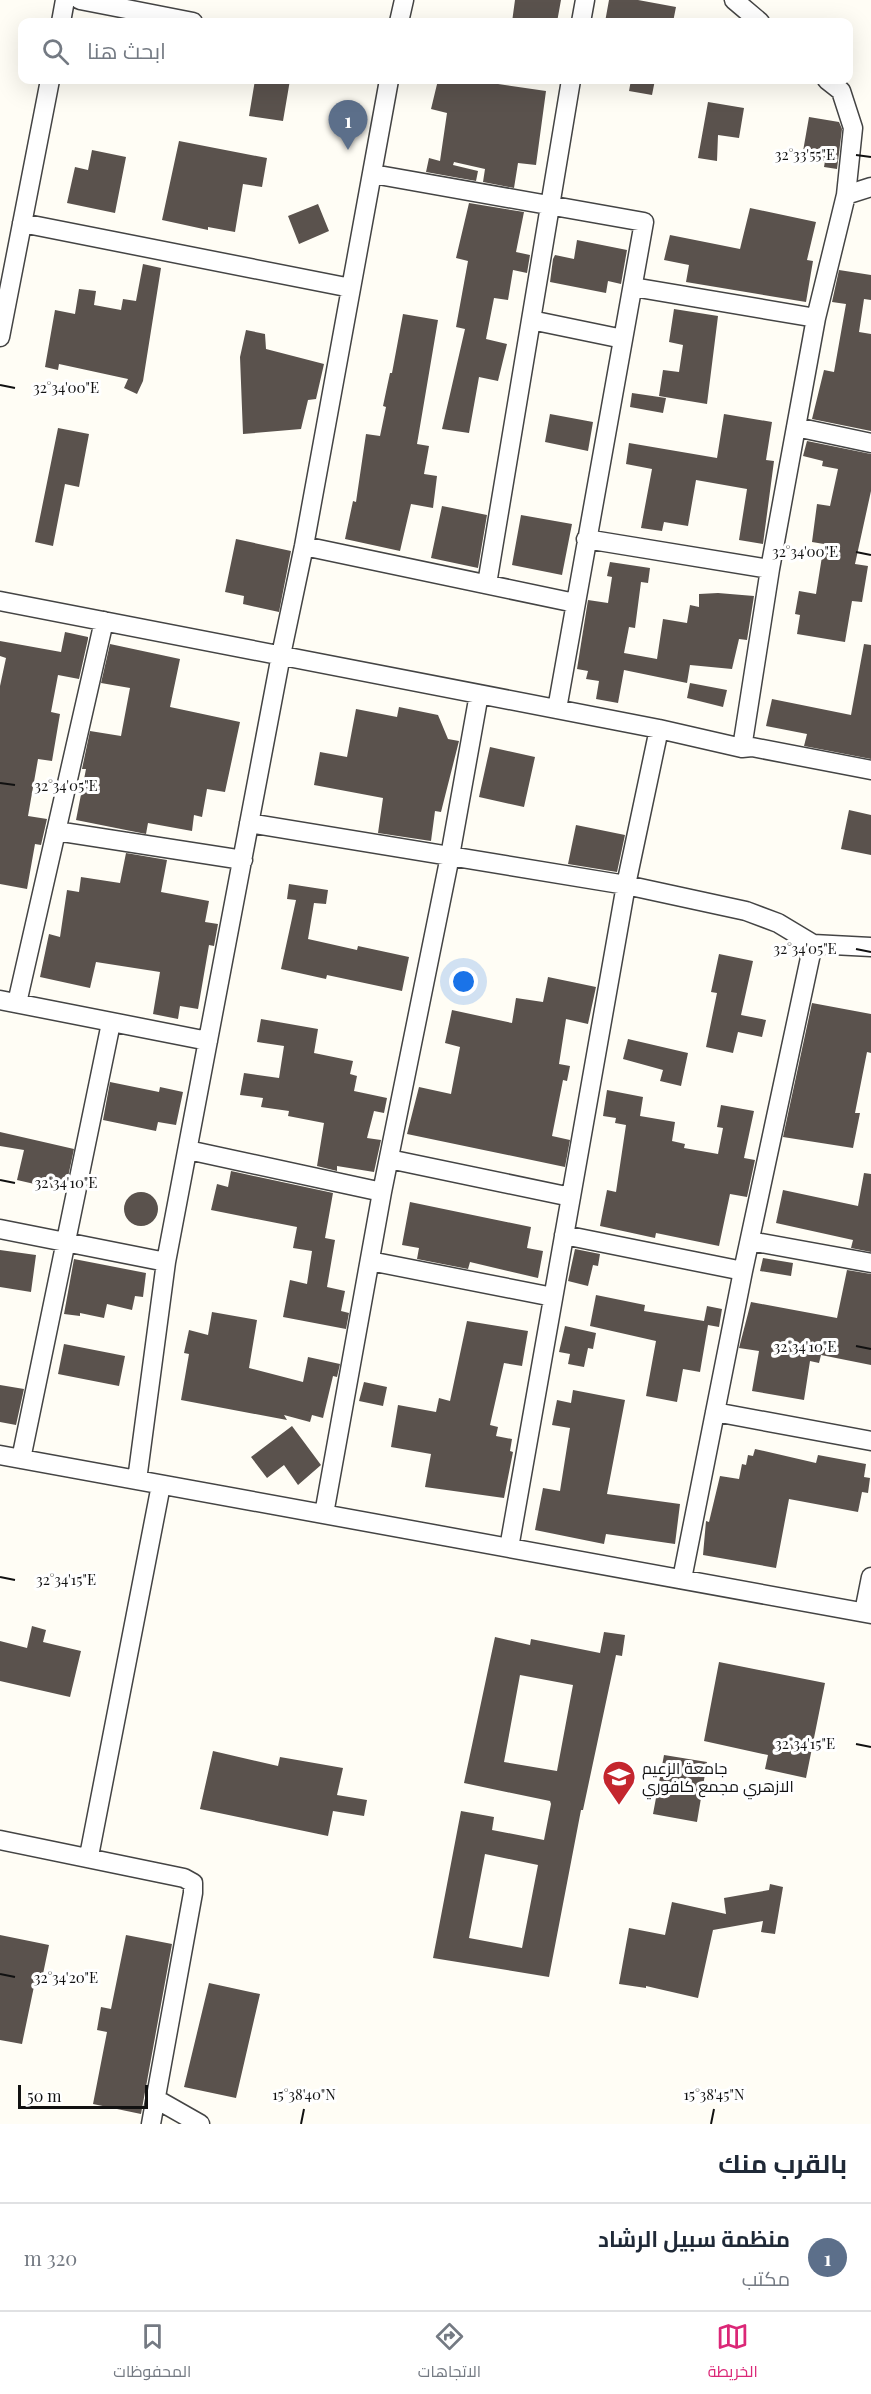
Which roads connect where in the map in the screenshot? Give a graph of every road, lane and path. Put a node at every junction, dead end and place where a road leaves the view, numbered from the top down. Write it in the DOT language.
graph roads {
  1 [pos="65,0"];
  2 [pos="80,0"];
  3 [pos="404,0"];
  4 [pos="585,0"];
  5 [pos="734,0"];
  6 [pos="62,18"];
  7 [pos="172,18"];
  8 [pos="400,18"];
  9 [pos="582,18"];
  10 [pos="755,18"];
  11 [pos="49,84"];
  12 [pos="388,84"];
  13 [pos="570,84"];
  14 [pos="832,84"];
  15 [pos="373,174"];
  16 [pos="871,187"];
  17 [pos="846,195"];
  18 [pos="550,207"];
  19 [pos="22,224"];
  20 [pos="633,286"];
  21 [pos="351,288"];
  22 [pos="816,318"];
  23 [pos="531,320"];
  24 [pos="0,337"];
  25 [pos="623,339"];
  26 [pos="796,427"];
  27 [pos="871,442"];
  28 [pos="586,539"];
  29 [pos="304,546"];
  30 [pos="770,568"];
  31 [pos="487,584"];
  32 [pos="0,601"];
  33 [pos="575,603"];
  34 [pos="104,621"];
  35 [pos="281,656"];
  36 [pos="479,694"];
  37 [pos="557,709"];
  38 [pos="659,729"];
  39 [pos="742,748"];
  40 [pos="871,770"];
  41 [pos="249,823"];
  42 [pos="56,831"];
  43 [pos="450,856"];
  44 [pos="243,860"];
  45 [pos="626,885"];
  46 [pos="813,944"];
  47 [pos="871,947"];
  48 [pos="9,1002"];
  49 [pos="111,1023"];
  50 [pos="208,1041"];
  51 [pos="188,1150"];
  52 [pos="389,1159"];
  53 [pos="382,1192"];
  54 [pos="571,1197"];
  55 [pos="0,1229"];
  56 [pos="564,1235"];
  57 [pos="750,1241"];
  58 [pos="66,1242"];
  59 [pos="370,1261"];
  60 [pos="166,1262"];
  61 [pos="871,1263"];
  62 [pos="742,1271"];
  63 [pos="553,1297"];
  64 [pos="715,1412"];
  65 [pos="871,1441"];
  66 [pos="0,1455"];
  67 [pos="21,1459"];
  68 [pos="137,1480"];
  69 [pos="161,1485"];
  70 [pos="324,1514"];
  71 [pos="509,1548"];
  72 [pos="871,1577"];
  73 [pos="682,1579"];
  74 [pos="868,1613"];
  75 [pos="0,1840"];
  76 [pos="89,1856"];
  77 [pos="156,2099"];
  78 [pos="151,2124"];
  79 [pos="201,2124"];
  1 -- 6 [label="street"];
  2 -- 7 [label="street"];
  3 -- 8 [label="street"];
  4 -- 9 [label="street"];
  5 -- 10 [label="street"];
  11 -- 19 [label="street"];
  12 -- 15 [label="street"];
  13 -- 18 [label="street"];
  14 -- 17 [label="street"];
  15 -- 18 [label="street"];
  15 -- 21 [label="street"];
  16 -- 17 [label="street"];
  17 -- 22 [label="street"];
  18 -- 20 [label="street"];
  18 -- 23 [label="street"];
  19 -- 21 [label="street"];
  19 -- 24 [label="street"];
  20 -- 22 [label="street"];
  20 -- 25 [label="street"];
  21 -- 29 [label="street"];
  22 -- 26 [label="street"];
  23 -- 25 [label="street"];
  23 -- 31 [label="street"];
  25 -- 28 [label="street"];
  26 -- 27 [label="street"];
  26 -- 30 [label="street"];
  28 -- 30 [label="street"];
  28 -- 33 [label="street"];
  29 -- 31 [label="street"];
  29 -- 35 [label="street"];
  30 -- 39 [label="street"];
  31 -- 33 [label="street"];
  32 -- 34 [label="street"];
  33 -- 37 [label="street"];
  34 -- 35 [label="street"];
  34 -- 42 [label="street"];
  35 -- 36 [label="street"];
  35 -- 41 [label="street"];
  36 -- 37 [label="street"];
  36 -- 43 [label="street"];
  37 -- 38 [label="street"];
  38 -- 39 [label="street"];
  38 -- 45 [label="street"];
  39 -- 40 [label="street"];
  41 -- 43 [label="street"];
  41 -- 44 [label="street"];
  42 -- 44 [label="street"];
  42 -- 48 [label="street"];
  43 -- 45 [label="street"];
  43 -- 52 [label="street"];
  44 -- 50 [label="street"];
  45 -- 46 [label="street"];
  45 -- 54 [label="street"];
  46 -- 47 [label="street"];
  46 -- 57 [label="street"];
  48 -- 49 [label="street"];
  49 -- 50 [label="street"];
  49 -- 58 [label="street"];
  50 -- 51 [label="street"];
  51 -- 53 [label="street"];
  51 -- 60 [label="street"];
  52 -- 53 [label="street"];
  52 -- 54 [label="street"];
  53 -- 59 [label="street"];
  54 -- 56 [label="street"];
  55 -- 58 [label="street"];
  56 -- 62 [label="street"];
  56 -- 63 [label="street"];
  57 -- 61 [label="street"];
  57 -- 62 [label="street"];
  58 -- 60 [label="street"];
  58 -- 67 [label="street"];
  59 -- 63 [label="street"];
  59 -- 70 [label="street"];
  60 -- 68 [label="street"];
  62 -- 64 [label="street"];
  63 -- 71 [label="street"];
  64 -- 65 [label="street"];
  64 -- 73 [label="street"];
  66 -- 67 [label="street"];
  67 -- 68 [label="street"];
  68 -- 69 [label="street"];
  69 -- 70 [label="street"];
  69 -- 76 [label="street"];
  70 -- 71 [label="street"];
  71 -- 73 [label="street"];
  72 -- 74 [label="street"];
  73 -- 74 [label="street"];
  75 -- 76 [label="street"];
  76 -- 77 [label="street"];
  77 -- 78 [label="street"];
  77 -- 79 [label="street"];
}
